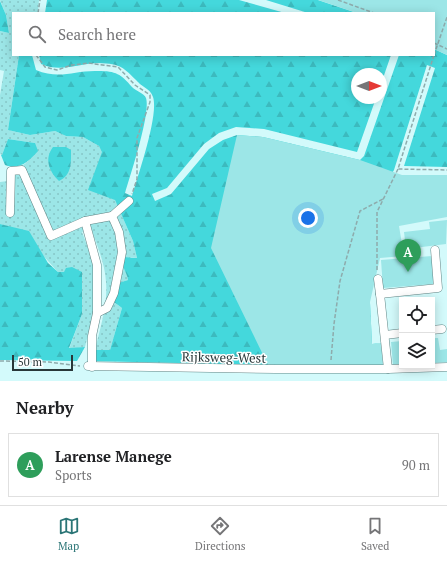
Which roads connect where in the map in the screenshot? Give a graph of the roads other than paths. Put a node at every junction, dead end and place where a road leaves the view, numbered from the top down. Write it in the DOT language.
graph roads {
  1 [pos="129,201"];
  2 [pos="10,213"];
  3 [pos="112,216"];
  4 [pos="85,221"];
  5 [pos="435,250"];
  6 [pos="378,280"];
  7 [pos="380,294"];
  8 [pos="97,313"];
  9 [pos="442,329"];
  10 [pos="435,330"];
  11 [pos="399,334"];
  12 [pos="385,335"];
  13 [pos="447,367"];
  14 [pos="388,369"];
  1 -- 3 [label="street"];
  2 -- 4 [label="street"];
  3 -- 4 [label="street"];
  3 -- 8 [label="street"];
  4 -- 8 [label="street"];
  5 -- 7 [label="street"];
  6 -- 7 [label="street"];
  7 -- 12 [label="street"];
  8 -- 14 [label="street, Rijksweg-West"];
  9 -- 10 [label="street"];
  11 -- 12 [label="street"];
  12 -- 14 [label="street"];
  13 -- 14 [label="street, Rijksweg-West"];
}
